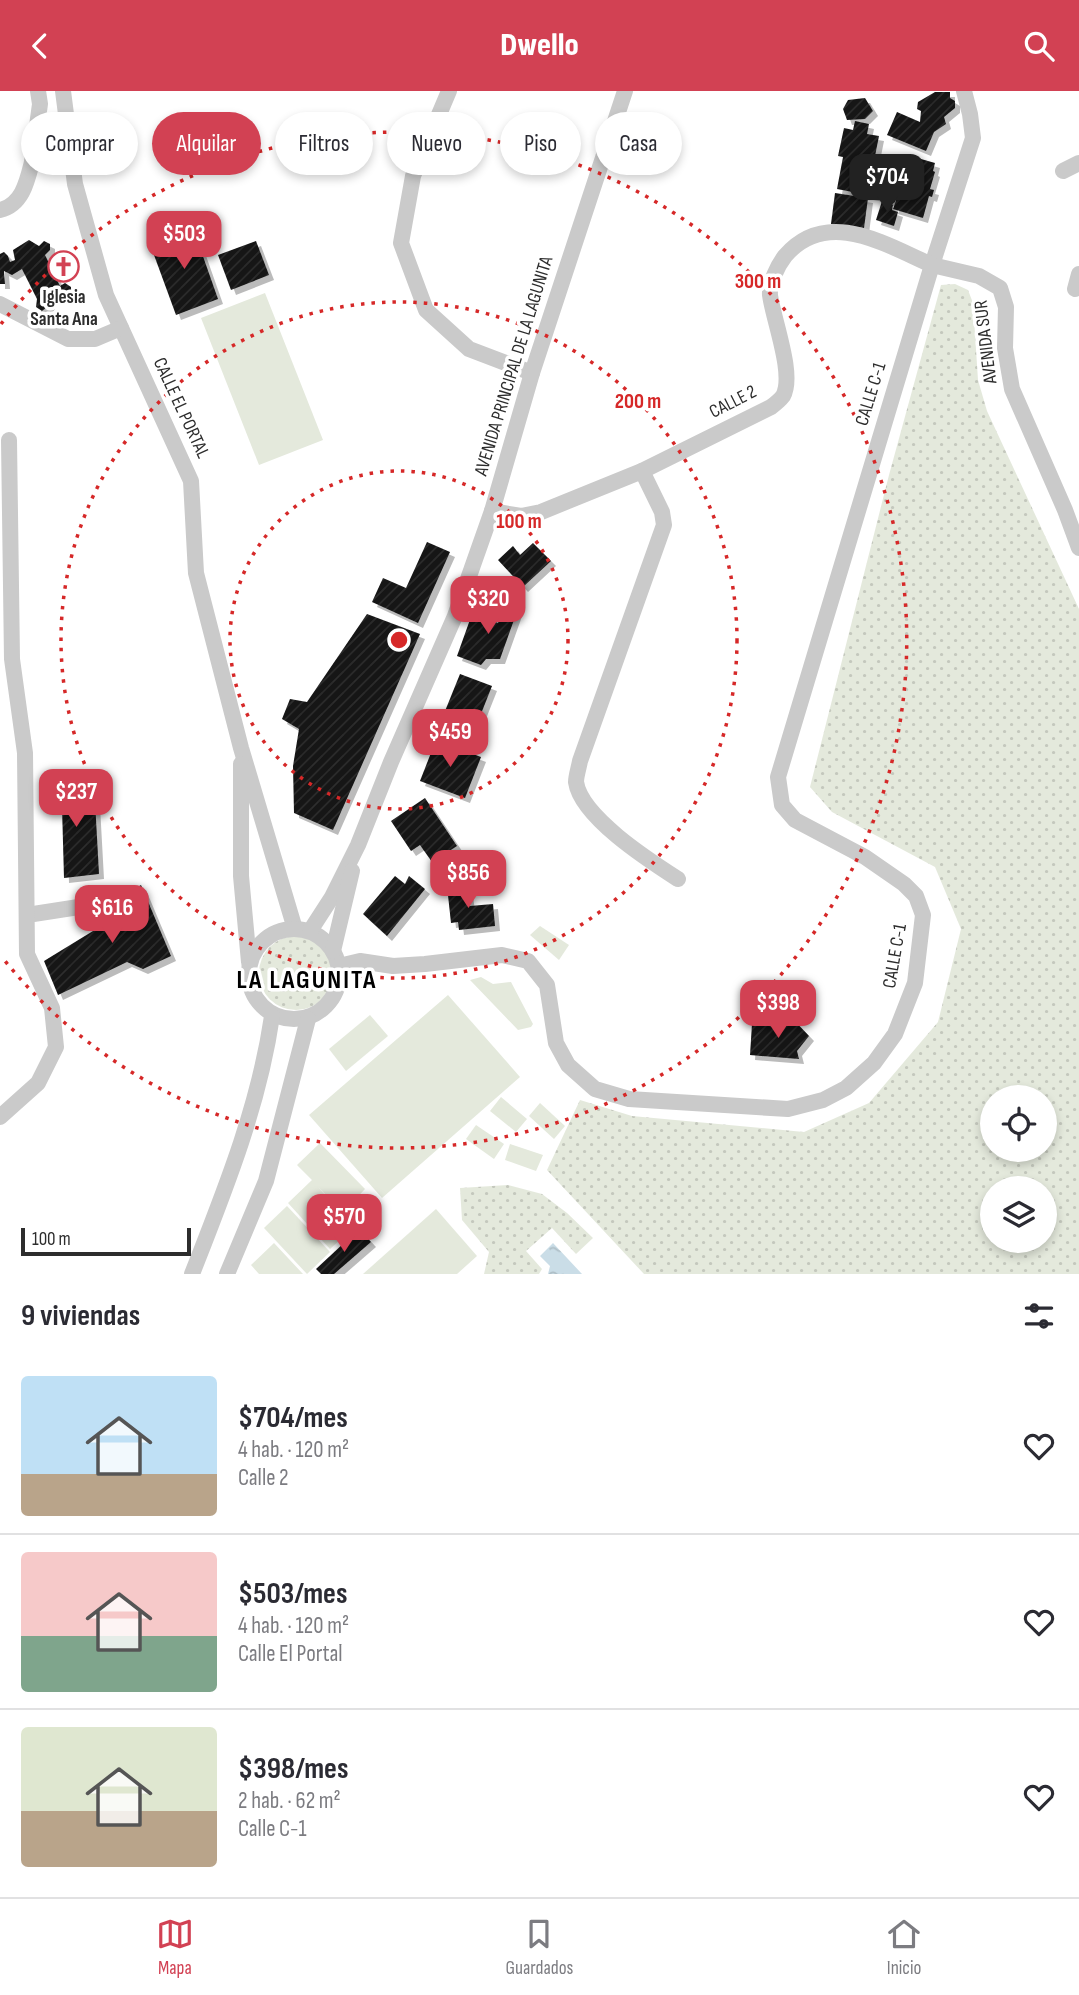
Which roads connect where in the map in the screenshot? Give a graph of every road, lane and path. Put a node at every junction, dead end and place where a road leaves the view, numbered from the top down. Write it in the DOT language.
graph roads {
  1 [pos="38,91"];
  2 [pos="64,91"];
  3 [pos="449,91"];
  4 [pos="625,91"];
  5 [pos="964,91"];
  6 [pos="39,112"];
  7 [pos="67,112"];
  8 [pos="29,175"];
  9 [pos="74,175"];
  10 [pos="0,210"];
  11 [pos="932,265"];
  12 [pos="0,304"];
  13 [pos="121,328"];
  14 [pos="531,373"];
  15 [pos="9,440"];
  16 [pos="642,471"];
  17 [pos="492,511"];
  18 [pos="1079,548"];
  19 [pos="241,748"];
  20 [pos="358,845"];
  21 [pos="678,879"];
  22 [pos="27,915"];
  23 [pos="111,920"];
  24 [pos="303,930"];
  25 [pos="336,958"];
  26 [pos="249,965"];
  27 [pos="272,1016"];
  28 [pos="308,1019"];
  29 [pos="0,1117"];
  30 [pos="192,1274"];
  31 [pos="227,1274"];
  1 -- 6 [label="street"];
  2 -- 7 [label="street, CALLE EL PORTAL"];
  3 -- 14 [label="street"];
  4 -- 14 [label="street, AVENIDA PRINCIPAL DE LA LAGUNITA"];
  5 -- 11 [label="street"];
  8 -- 10 [label="street"];
  9 -- 13 [label="street, CALLE EL PORTAL"];
  11 -- 16 [label="street, CALLE 2"];
  11 -- 18 [label="street, AVENIDA SUR"];
  11 -- 25 [label="street, CALLE C-1"];
  12 -- 13 [label="street"];
  13 -- 19 [label="street, CALLE EL PORTAL"];
  14 -- 17 [label="street, AVENIDA PRINCIPAL DE LA LAGUNITA"];
  15 -- 22 [label="street"];
  16 -- 17 [label="street, CALLE 2"];
  16 -- 21 [label="street"];
  17 -- 20 [label="street, AVENIDA PRINCIPAL DE LA LAGUNITA"];
  19 -- 24 [label="street, CALLE EL PORTAL"];
  19 -- 26 [label="street, CALLE EL PORTAL"];
  20 -- 24 [label="street, AVENIDA PRINCIPAL DE LA LAGUNITA"];
  20 -- 25 [label="street, AVENIDA PRINCIPAL DE LA LAGUNITA"];
  22 -- 23 [label="street"];
  22 -- 29 [label="street"];
  24 -- 25 [label="street"];
  24 -- 26 [label="street"];
  25 -- 28 [label="street, AVENIDA PRINCIPAL DE LA LAGUNITA"];
  26 -- 27 [label="street"];
  27 -- 28 [label="street"];
  27 -- 30 [label="street"];
  28 -- 31 [label="street"];
}
